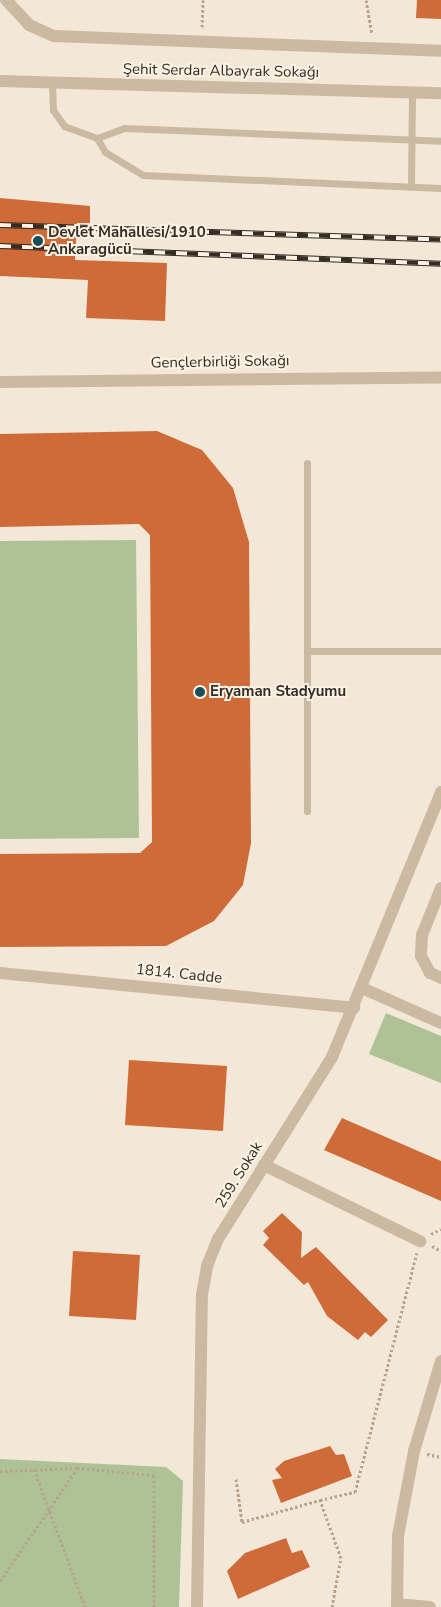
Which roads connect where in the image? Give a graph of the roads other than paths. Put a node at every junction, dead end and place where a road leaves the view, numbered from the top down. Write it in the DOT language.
graph roads {
  1 [pos="6,0"];
  2 [pos="441,51"];
  3 [pos="0,81"];
  4 [pos="52,83"];
  5 [pos="412,92"];
  6 [pos="441,93"];
  7 [pos="97,138"];
  8 [pos="410,140"];
  9 [pos="441,141"];
  10 [pos="410,188"];
  11 [pos="441,188"];
  12 [pos="441,377"];
  13 [pos="0,382"];
  14 [pos="307,463"];
  15 [pos="308,650"];
  16 [pos="441,651"];
  17 [pos="441,792"];
  18 [pos="307,811"];
  19 [pos="441,888"];
  20 [pos="0,972"];
  21 [pos="441,978"];
  22 [pos="362,988"];
  23 [pos="354,1008"];
  24 [pos="441,1022"];
  25 [pos="264,1165"];
  26 [pos="420,1240"];
  27 [pos="441,1361"];
  28 [pos="397,1606"];
  29 [pos="197,1607"];
  30 [pos="430,1607"];
  1 -- 2 [label="street"];
  3 -- 4 [label="street, Şehit Serdar Albayrak Sokağı"];
  4 -- 5 [label="street, Şehit Serdar Albayrak Sokağı"];
  4 -- 7 [label="lane"];
  5 -- 6 [label="street, Şehit Serdar Albayrak Sokağı"];
  5 -- 8 [label="lane"];
  7 -- 8 [label="lane"];
  7 -- 10 [label="lane"];
  8 -- 9 [label="lane"];
  8 -- 10 [label="lane"];
  10 -- 11 [label="lane"];
  12 -- 13 [label="street, Gençlerbirliği Sokağı"];
  14 -- 15 [label="lane"];
  15 -- 16 [label="lane"];
  15 -- 18 [label="lane"];
  17 -- 22 [label="street, 259. Sokak"];
  19 -- 21 [label="street"];
  20 -- 23 [label="street, 1814. Cadde"];
  22 -- 23 [label="street, 259. Sokak"];
  22 -- 24 [label="street"];
  23 -- 25 [label="street, 259. Sokak"];
  25 -- 26 [label="street"];
  25 -- 29 [label="street, 259. Sokak"];
  27 -- 28 [label="street"];
  28 -- 30 [label="street"];
}
